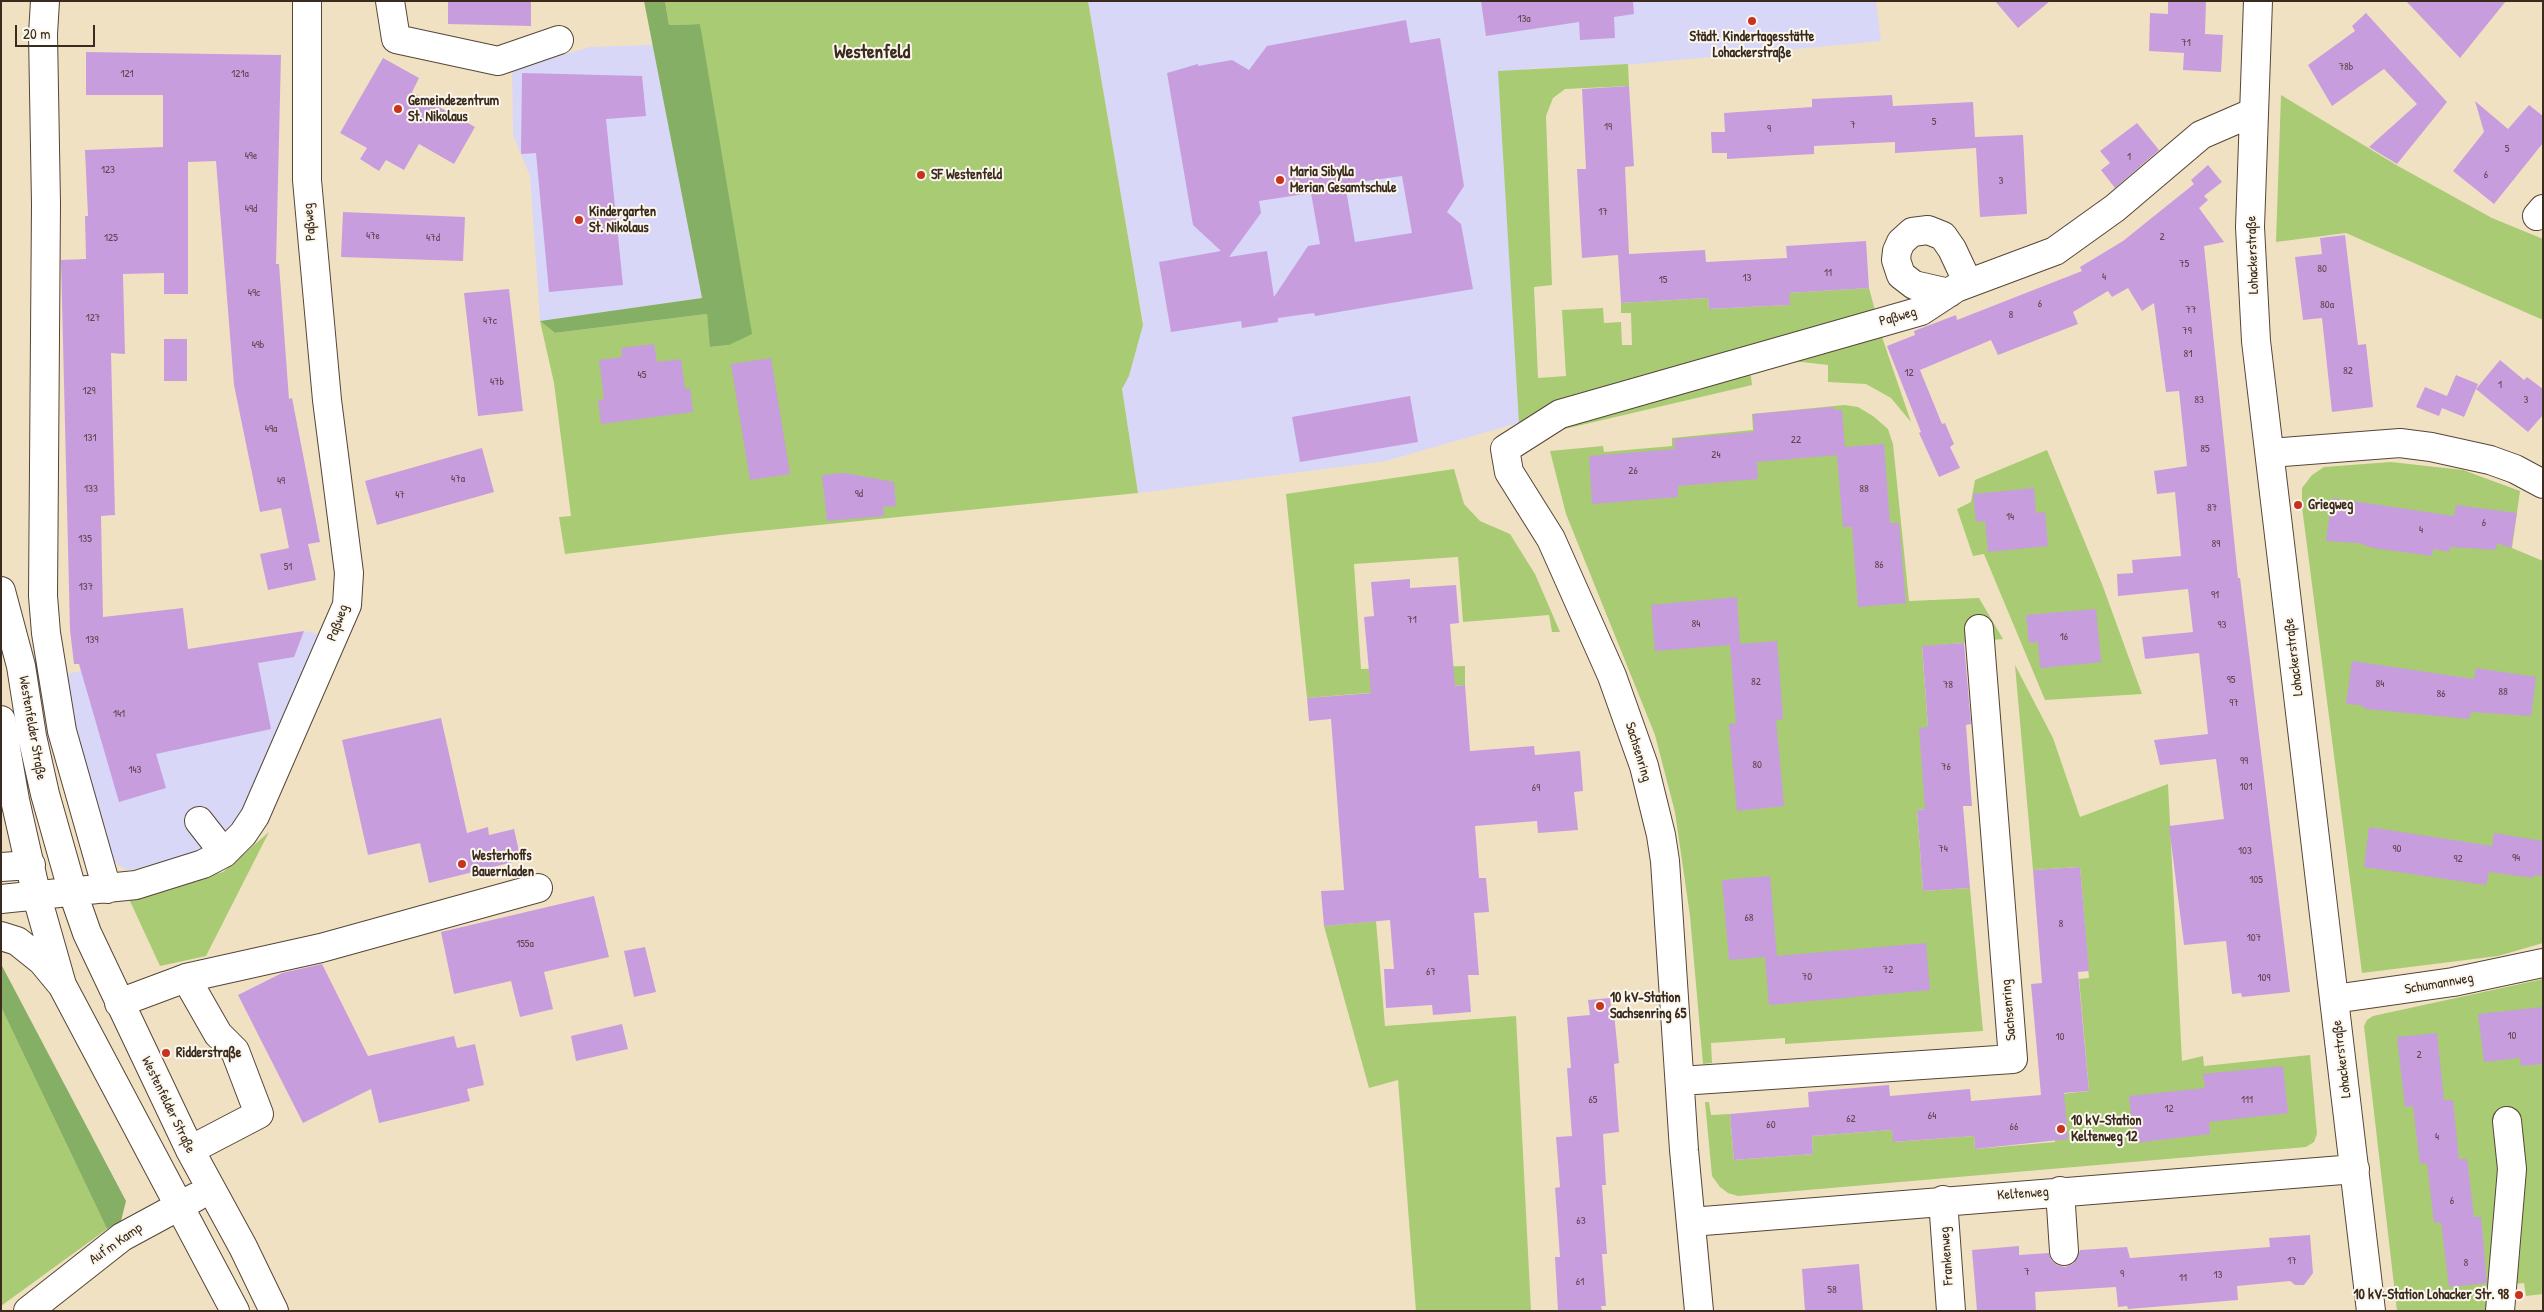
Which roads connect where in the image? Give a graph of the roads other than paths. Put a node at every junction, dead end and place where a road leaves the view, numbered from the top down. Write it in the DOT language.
graph roads {
  1 [pos="45,1"];
  2 [pos="307,1"];
  3 [pos="390,1"];
  4 [pos="2258,1"];
  5 [pos="559,40"];
  6 [pos="2254,112"];
  7 [pos="2270,453"];
  8 [pos="1507,460"];
  9 [pos="2543,484"];
  10 [pos="1,591"];
  11 [pos="1979,629"];
  12 [pos="1,720"];
  13 [pos="199,820"];
  14 [pos="224,853"];
  15 [pos="30,866"];
  16 [pos="1,867"];
  17 [pos="538,888"];
  18 [pos="107,889"];
  19 [pos="73,893"];
  20 [pos="37,897"];
  21 [pos="1,899"];
  22 [pos="1,936"];
  23 [pos="2543,963"];
  24 [pos="186,978"];
  25 [pos="62,985"];
  26 [pos="2334,999"];
  27 [pos="119,1003"];
  28 [pos="1680,1080"];
  29 [pos="2507,1121"];
  30 [pos="190,1150"];
  31 [pos="2355,1169"];
  32 [pos="210,1189"];
  33 [pos="2060,1191"];
  34 [pos="1943,1200"];
  35 [pos="179,1205"];
  36 [pos="1691,1222"];
  37 [pos="2064,1252"];
  38 [pos="28,1311"];
  39 [pos="235,1311"];
  40 [pos="274,1311"];
  41 [pos="1698,1311"];
  42 [pos="1951,1311"];
  43 [pos="2371,1311"];
  44 [pos="2500,1311"];
  1 -- 18 [label="street"];
  2 -- 14 [label="street, Paßweg"];
  3 -- 5 [label="street"];
  4 -- 6 [label="street, Lohackerstraße"];
  6 -- 7 [label="street, Lohackerstraße"];
  6 -- 8 [label="street, Paßweg"];
  7 -- 9 [label="street"];
  7 -- 26 [label="street, Lohackerstraße"];
  8 -- 28 [label="street, Sachsenring"];
  10 -- 19 [label="street, Westenfelder Straße"];
  11 -- 28 [label="street, Sachsenring"];
  12 -- 15 [label="street, Westenfelder Straße"];
  13 -- 14 [label="street"];
  14 -- 18 [label="street, Paßweg"];
  15 -- 16 [label="street"];
  15 -- 19 [label="street"];
  15 -- 20 [label="street, Westenfelder Straße"];
  17 -- 24 [label="street"];
  18 -- 19 [label="street, Paßweg"];
  19 -- 20 [label="street"];
  19 -- 27 [label="street, Westenfelder Straße"];
  20 -- 21 [label="street"];
  20 -- 25 [label="street, Westenfelder Straße"];
  22 -- 25 [label="street"];
  23 -- 26 [label="street, Schumannweg"];
  24 -- 27 [label="street"];
  24 -- 30 [label="street"];
  25 -- 35 [label="street, Westenfelder Straße"];
  26 -- 31 [label="street, Lohackerstraße"];
  27 -- 30 [label="street, Westenfelder Straße"];
  28 -- 36 [label="street, Sachsenring"];
  29 -- 44 [label="street"];
  30 -- 32 [label="street, Westenfelder Straße"];
  31 -- 33 [label="street, Keltenweg"];
  31 -- 43 [label="street, Lohackerstraße"];
  32 -- 35 [label="street, Auf'm Kamp"];
  32 -- 40 [label="street, Westenfelder Straße"];
  33 -- 34 [label="street, Keltenweg"];
  33 -- 37 [label="street"];
  34 -- 36 [label="street, Keltenweg"];
  34 -- 42 [label="street, Frankenweg"];
  35 -- 38 [label="street, Auf'm Kamp"];
  35 -- 39 [label="street, Westenfelder Straße"];
  36 -- 41 [label="street, Sachsenring"];
}
